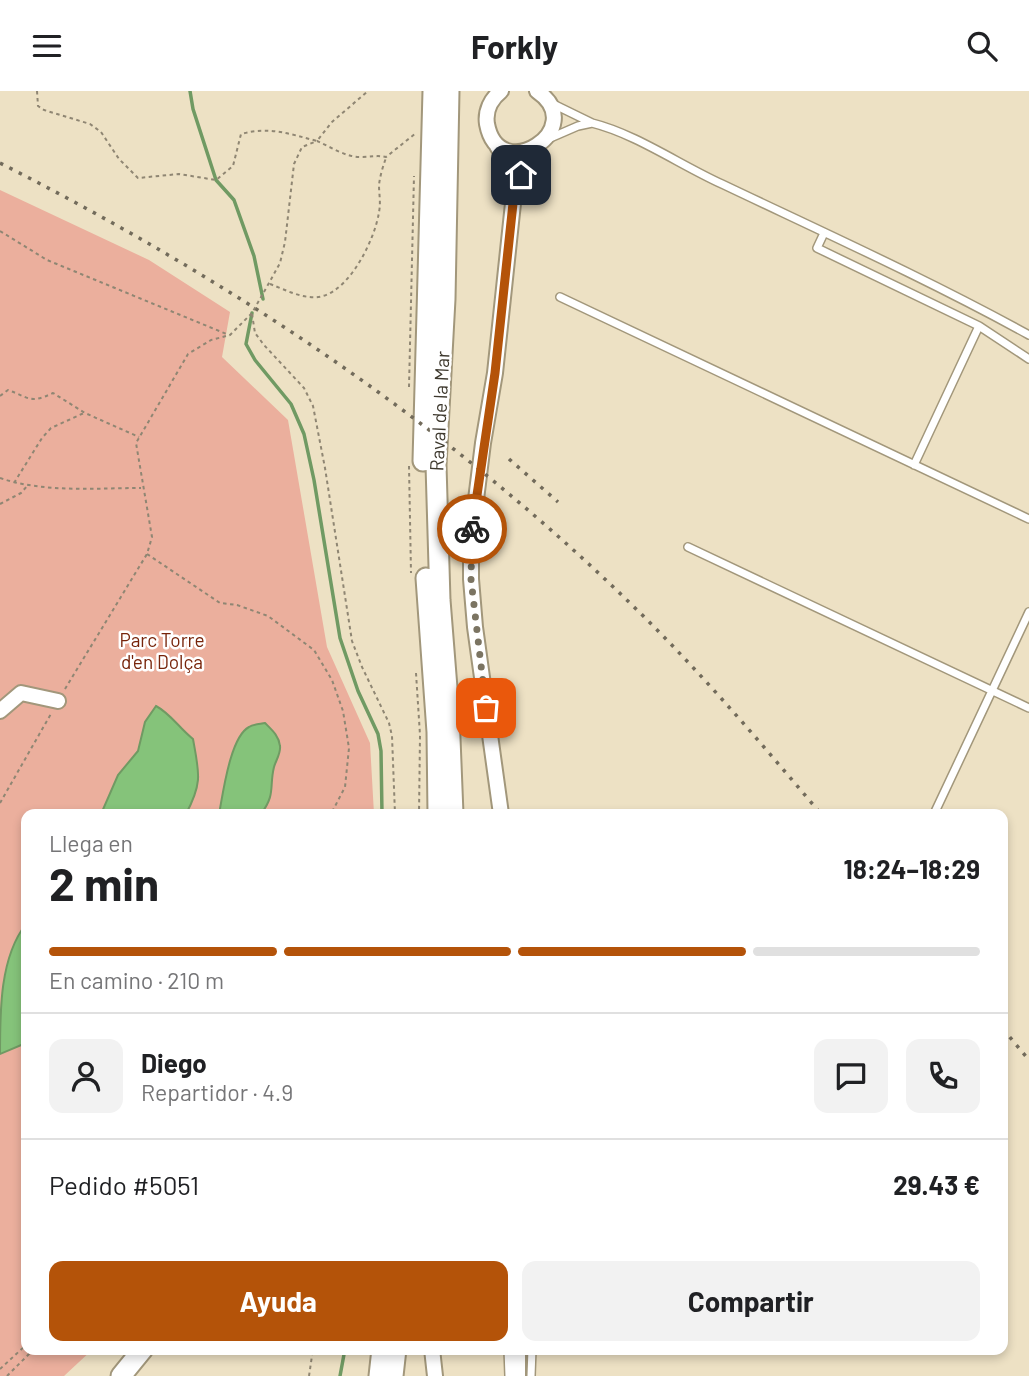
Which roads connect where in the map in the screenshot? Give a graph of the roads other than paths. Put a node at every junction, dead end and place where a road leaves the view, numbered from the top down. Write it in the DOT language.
graph roads {
  1 [pos="433,91"];
  2 [pos="449,91"];
  3 [pos="497,94"];
  4 [pos="542,96"];
  5 [pos="592,123"];
  6 [pos="493,139"];
  7 [pos="540,145"];
  8 [pos="514,194"];
  9 [pos="824,233"];
  10 [pos="560,297"];
  11 [pos="979,326"];
  12 [pos="1029,335"];
  13 [pos="1029,359"];
  14 [pos="914,465"];
  15 [pos="1029,519"];
  16 [pos="688,547"];
  17 [pos="1029,612"];
  18 [pos="992,691"];
  19 [pos="58,701"];
  20 [pos="1029,708"];
  21 [pos="0,711"];
  22 [pos="438,809"];
  23 [pos="453,809"];
  24 [pos="500,809"];
  25 [pos="936,809"];
  26 [pos="138,1355"];
  27 [pos="381,1355"];
  28 [pos="395,1355"];
  29 [pos="433,1355"];
  30 [pos="508,1355"];
  31 [pos="518,1355"];
  32 [pos="533,1355"];
  33 [pos="121,1376"];
  34 [pos="379,1376"];
  35 [pos="393,1376"];
  36 [pos="435,1376"];
  37 [pos="509,1376"];
  38 [pos="518,1376"];
  39 [pos="531,1376"];
  1 -- 22 [label="street, Raval de la Mar"];
  2 -- 23 [label="street, Raval de la Mar"];
  3 -- 6 [label="street"];
  4 -- 5 [label="lane"];
  4 -- 7 [label="street"];
  5 -- 7 [label="lane"];
  5 -- 9 [label="lane"];
  6 -- 7 [label="street"];
  6 -- 8 [label="street"];
  7 -- 8 [label="street"];
  8 -- 24 [label="street"];
  9 -- 11 [label="lane"];
  9 -- 12 [label="lane"];
  10 -- 14 [label="lane"];
  11 -- 13 [label="lane"];
  11 -- 14 [label="lane"];
  14 -- 15 [label="lane"];
  16 -- 18 [label="lane"];
  17 -- 18 [label="lane"];
  18 -- 20 [label="lane"];
  18 -- 25 [label="lane"];
  19 -- 21 [label="street"];
  26 -- 33 [label="street"];
  27 -- 34 [label="street"];
  28 -- 35 [label="street"];
  29 -- 36 [label="street"];
  30 -- 37 [label="lane"];
  31 -- 38 [label="street"];
  32 -- 39 [label="lane"];
}
